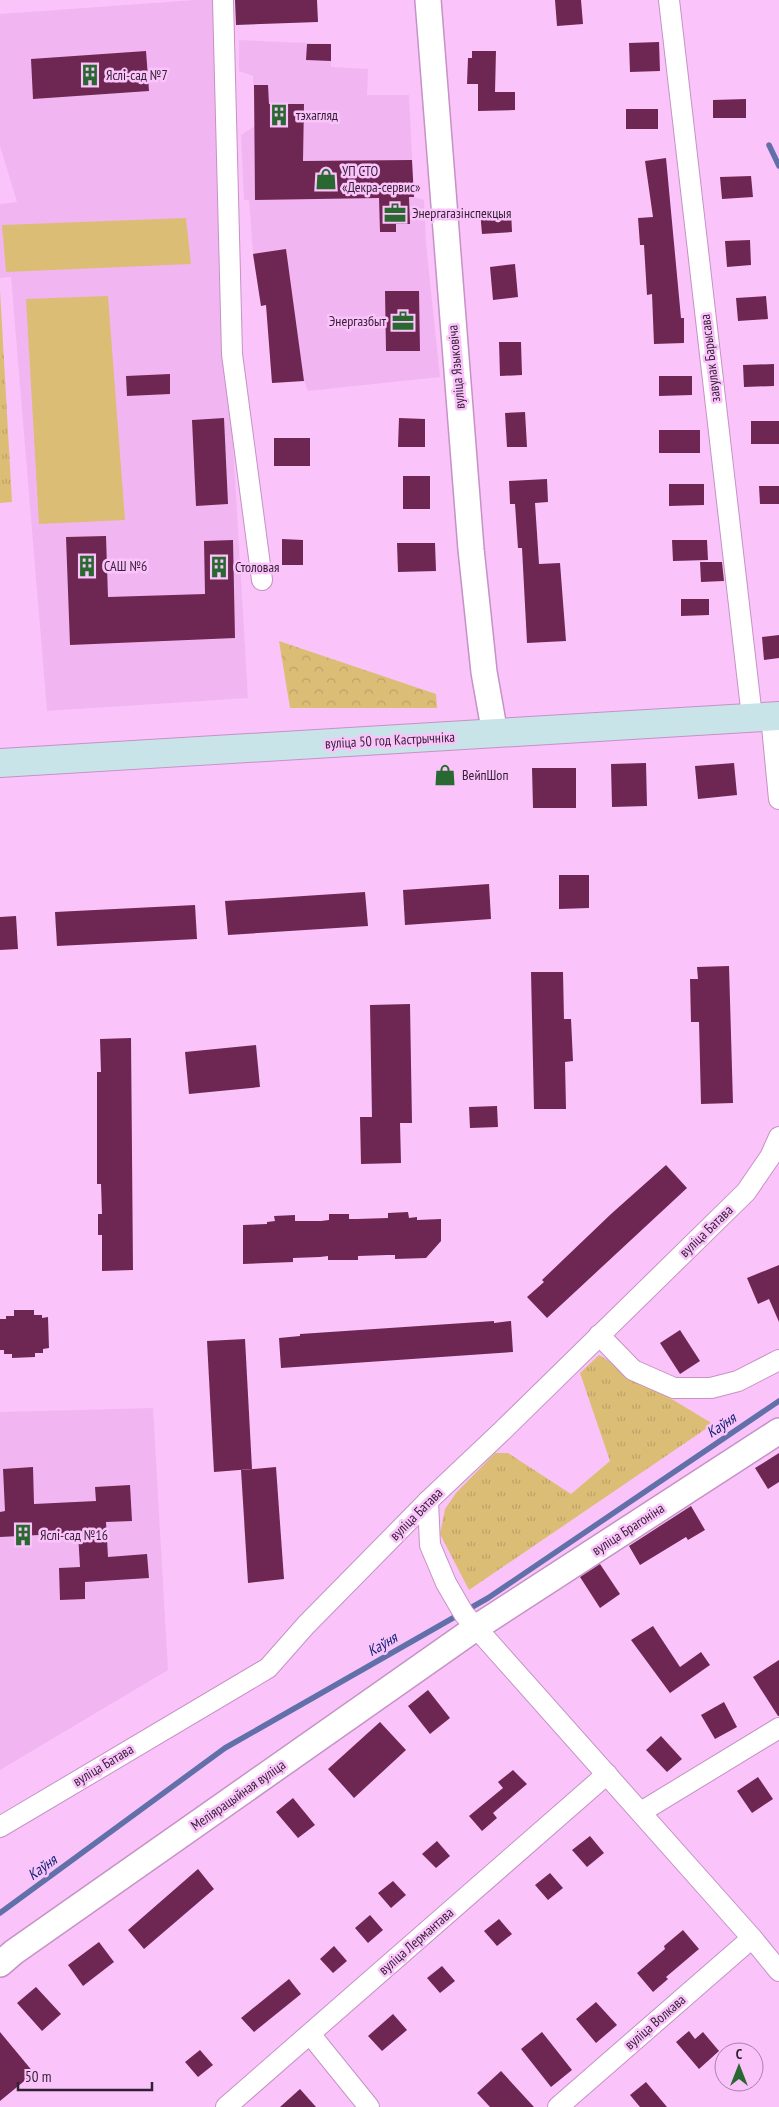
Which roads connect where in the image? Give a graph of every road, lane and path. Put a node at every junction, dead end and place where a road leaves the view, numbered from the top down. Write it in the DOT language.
graph roads {
  1 [pos="223,0"];
  2 [pos="428,0"];
  3 [pos="669,0"];
  4 [pos="262,580"];
  5 [pos="767,716"];
  6 [pos="494,734"];
  7 [pos="0,763"];
  8 [pos="779,799"];
  9 [pos="779,1137"];
  10 [pos="599,1335"];
  11 [pos="779,1360"];
  12 [pos="779,1431"];
  13 [pos="428,1501"];
  14 [pos="471,1620"];
  15 [pos="779,1728"];
  16 [pos="607,1774"];
  17 [pos="641,1812"];
  18 [pos="0,1826"];
  19 [pos="752,1938"];
  20 [pos="0,1964"];
  21 [pos="779,1971"];
  22 [pos="310,2034"];
  23 [pos="226,2107"];
  24 [pos="369,2107"];
  25 [pos="558,2107"];
  1 -- 4 [label="street"];
  2 -- 6 [label="street, вуліца Языковіча"];
  3 -- 5 [label="street, завулак Барысава"];
  5 -- 6 [label="main road, вуліца 50 год Кастрычніка"];
  5 -- 8 [label="street"];
  6 -- 7 [label="main road, вуліца 50 год Кастрычніка"];
  9 -- 10 [label="street, вуліца Батава"];
  10 -- 11 [label="street"];
  10 -- 13 [label="street, вуліца Батава"];
  12 -- 14 [label="street, вуліца Брагоніна"];
  13 -- 14 [label="street"];
  13 -- 18 [label="street, вуліца Батава"];
  14 -- 16 [label="street"];
  14 -- 20 [label="street, Меліярацыйная вуліца"];
  15 -- 17 [label="street"];
  16 -- 17 [label="street"];
  16 -- 22 [label="street, вуліца Лермантава"];
  17 -- 19 [label="street"];
  19 -- 21 [label="street"];
  19 -- 25 [label="street, вуліца Волкава"];
  22 -- 23 [label="street, вуліца Лермантава"];
  22 -- 24 [label="street"];
}
